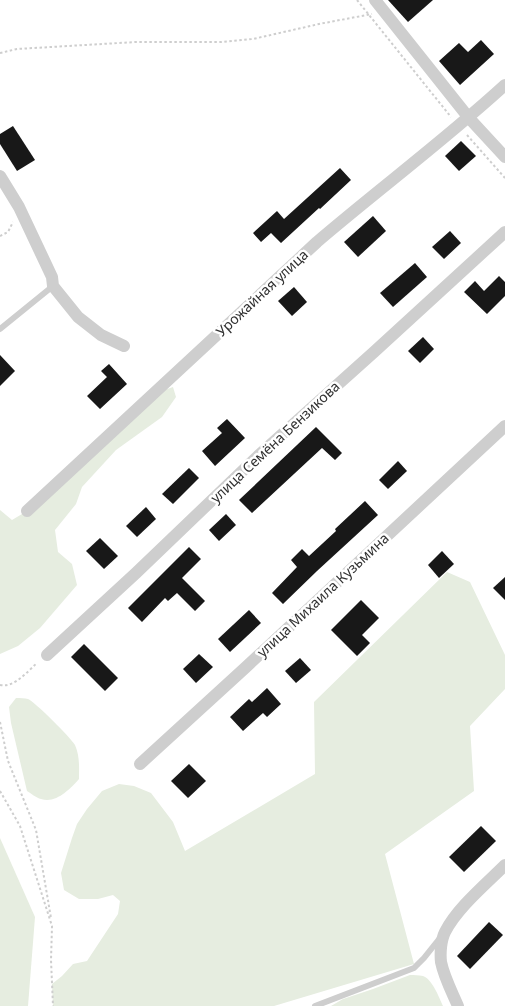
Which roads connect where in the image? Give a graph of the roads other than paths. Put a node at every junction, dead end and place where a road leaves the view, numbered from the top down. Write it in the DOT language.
graph roads {
  1 [pos="375,0"];
  2 [pos="505,85"];
  3 [pos="469,118"];
  4 [pos="505,157"];
  5 [pos="0,176"];
  6 [pos="505,232"];
  7 [pos="53,286"];
  8 [pos="0,329"];
  9 [pos="124,346"];
  10 [pos="505,426"];
  11 [pos="27,511"];
  12 [pos="47,655"];
  13 [pos="140,764"];
  14 [pos="505,865"];
  15 [pos="444,933"];
  16 [pos="315,1006"];
  17 [pos="458,1006"];
  1 -- 3 [label="street"];
  2 -- 3 [label="street, Урожайная улица"];
  3 -- 4 [label="street"];
  3 -- 11 [label="street, Урожайная улица"];
  5 -- 7 [label="street"];
  6 -- 12 [label="street, улица Семёна Бензикова"];
  7 -- 8 [label="lane"];
  7 -- 9 [label="street"];
  10 -- 13 [label="street, улица Михаила Кузьмина"];
  14 -- 15 [label="street"];
  15 -- 16 [label="lane"];
  15 -- 17 [label="street"];
}
